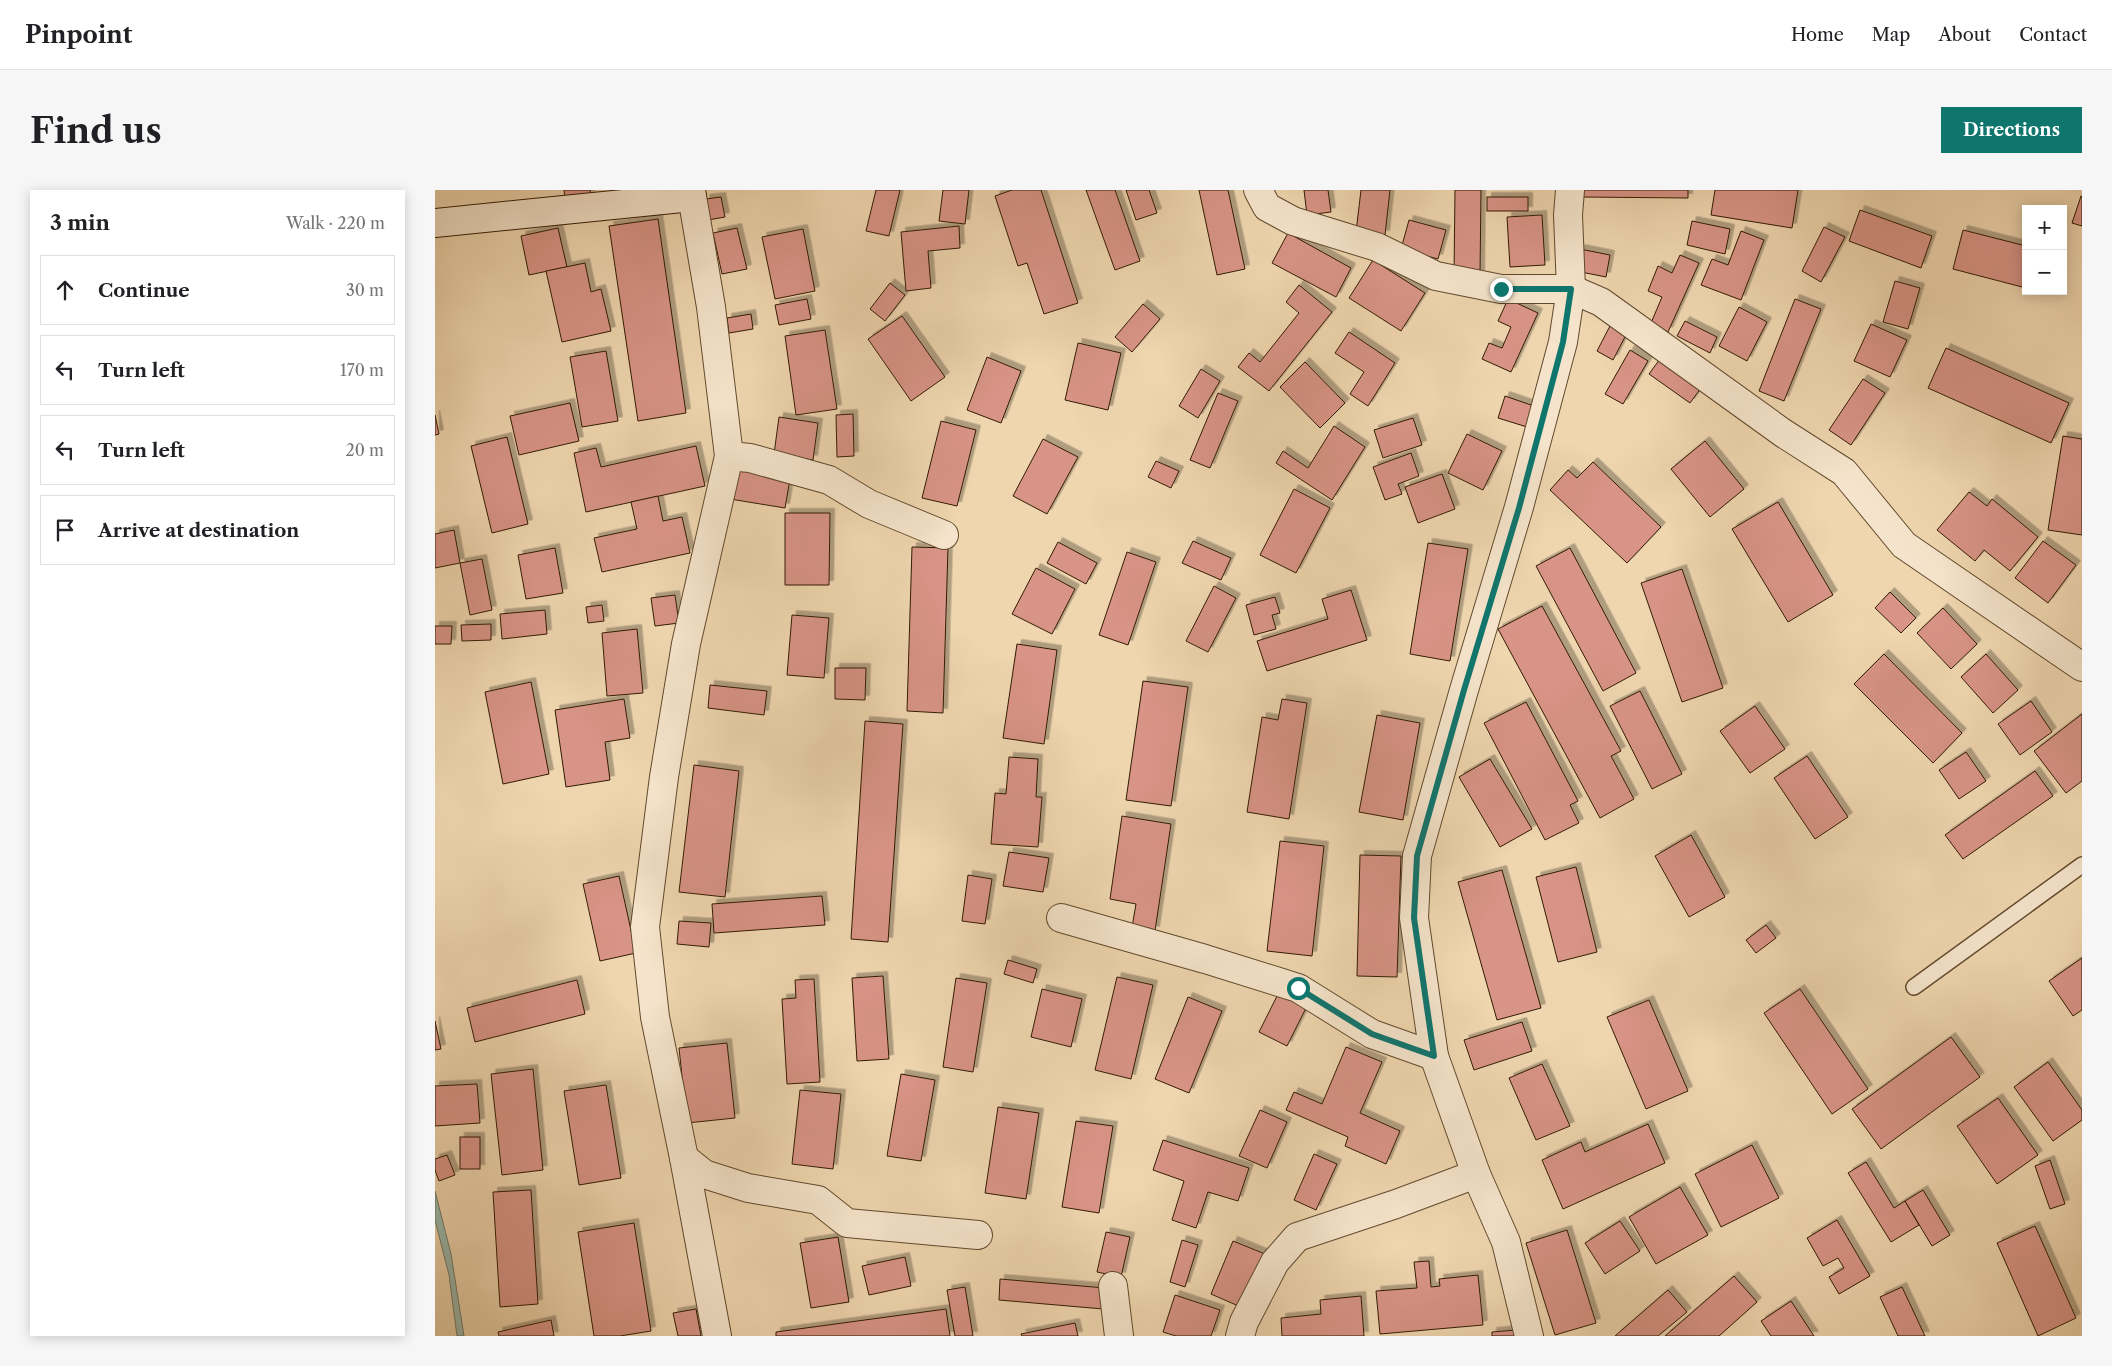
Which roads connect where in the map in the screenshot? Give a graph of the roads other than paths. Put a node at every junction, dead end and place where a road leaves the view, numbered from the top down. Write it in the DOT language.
graph roads {
  1 [pos="1258,190"];
  2 [pos="1570,190"];
  3 [pos="691,193"];
  4 [pos="435,223"];
  5 [pos="1571,289"];
  6 [pos="729,456"];
  7 [pos="944,535"];
  8 [pos="2082,667"];
  9 [pos="2082,865"];
  10 [pos="1061,918"];
  11 [pos="1914,987"];
  12 [pos="1434,1056"];
  13 [pos="684,1158"];
  14 [pos="1476,1174"];
  15 [pos="978,1235"];
  16 [pos="1113,1286"];
  17 [pos="717,1336"];
  18 [pos="1119,1336"];
  19 [pos="1241,1336"];
  20 [pos="1529,1336"];
  1 -- 5 [label="street"];
  2 -- 5 [label="street"];
  3 -- 4 [label="street"];
  3 -- 6 [label="street"];
  5 -- 8 [label="street"];
  5 -- 12 [label="street"];
  6 -- 7 [label="street"];
  6 -- 13 [label="street"];
  9 -- 11 [label="lane"];
  10 -- 12 [label="street"];
  12 -- 14 [label="street"];
  13 -- 15 [label="street"];
  13 -- 17 [label="street"];
  14 -- 19 [label="street"];
  14 -- 20 [label="street"];
  16 -- 18 [label="street"];
}
